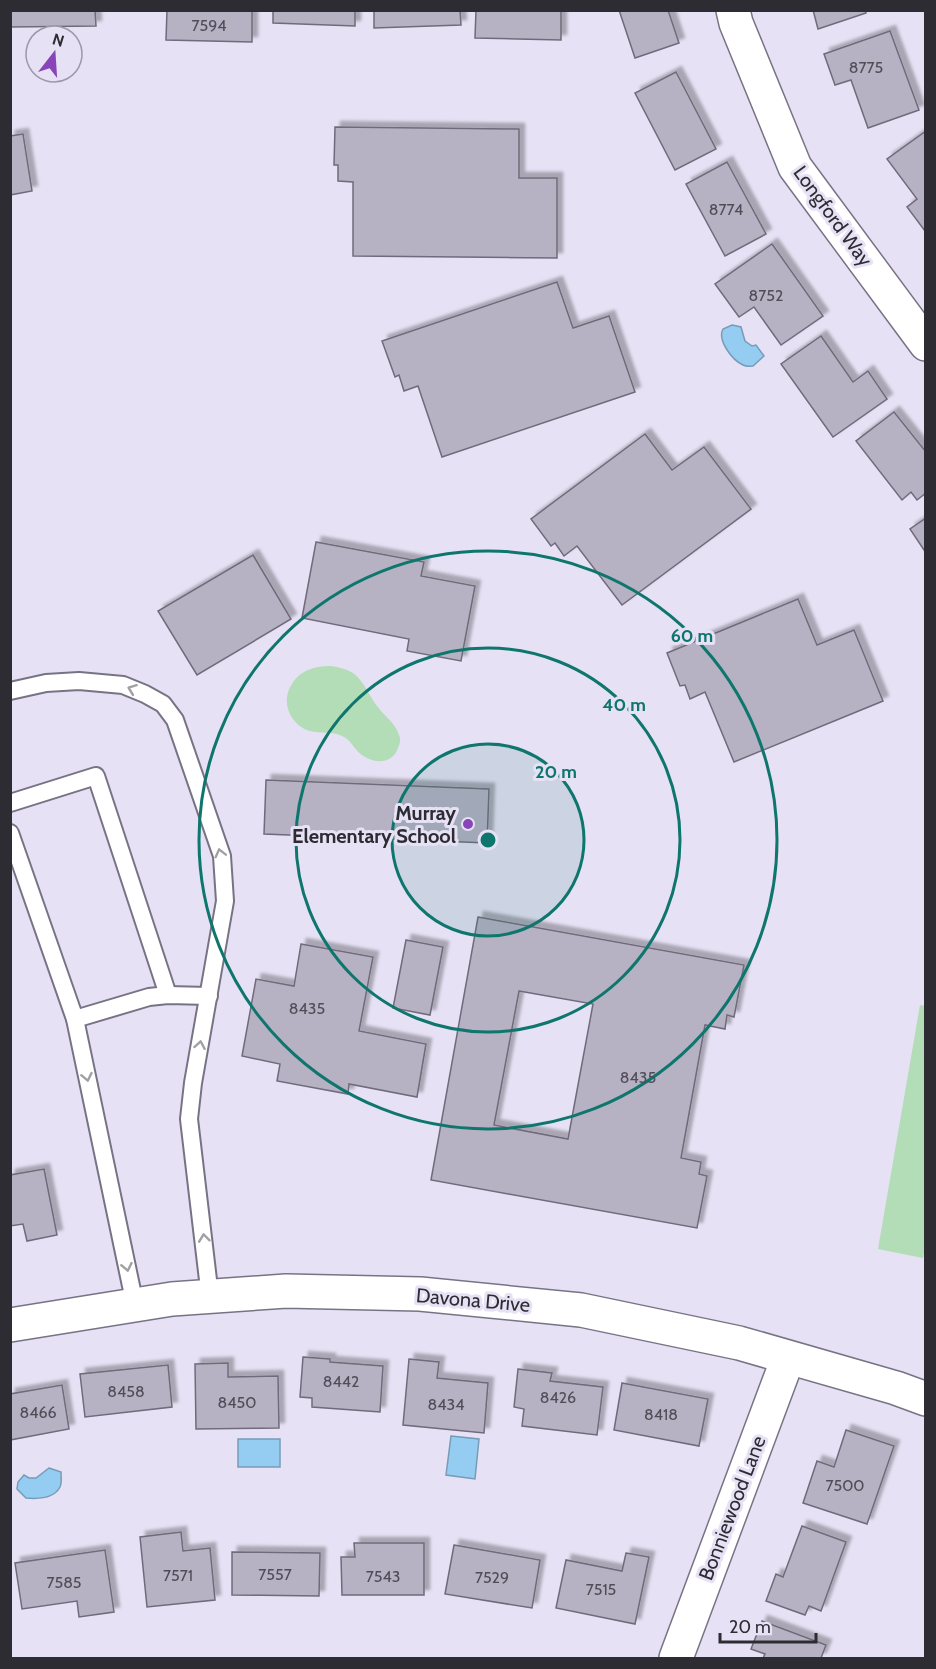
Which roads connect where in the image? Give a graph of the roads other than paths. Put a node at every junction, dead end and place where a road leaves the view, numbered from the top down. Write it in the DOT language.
graph roads {
  1 [pos="733,10"];
  2 [pos="926,344"];
  3 [pos="10,691"];
  4 [pos="10,803"];
  5 [pos="10,832"];
  6 [pos="168,995"];
  7 [pos="209,996"];
  8 [pos="75,1019"];
  9 [pos="210,1297"];
  10 [pos="135,1305"];
  11 [pos="10,1325"];
  12 [pos="788,1358"];
  13 [pos="926,1399"];
  14 [pos="676,1659"];
  1 -- 2 [label="street, Longford Way"];
  7 -- 3 [label="lane, one-way"];
  4 -- 6 [label="lane"];
  5 -- 8 [label="lane"];
  6 -- 7 [label="lane"];
  6 -- 8 [label="lane"];
  9 -- 7 [label="lane, one-way"];
  8 -- 10 [label="lane, one-way"];
  9 -- 10 [label="street, Davona Drive"];
  9 -- 12 [label="street, Davona Drive"];
  10 -- 11 [label="street, Davona Drive"];
  12 -- 13 [label="street, Davona Drive"];
  12 -- 14 [label="street, Bonniewood Lane"];
}
